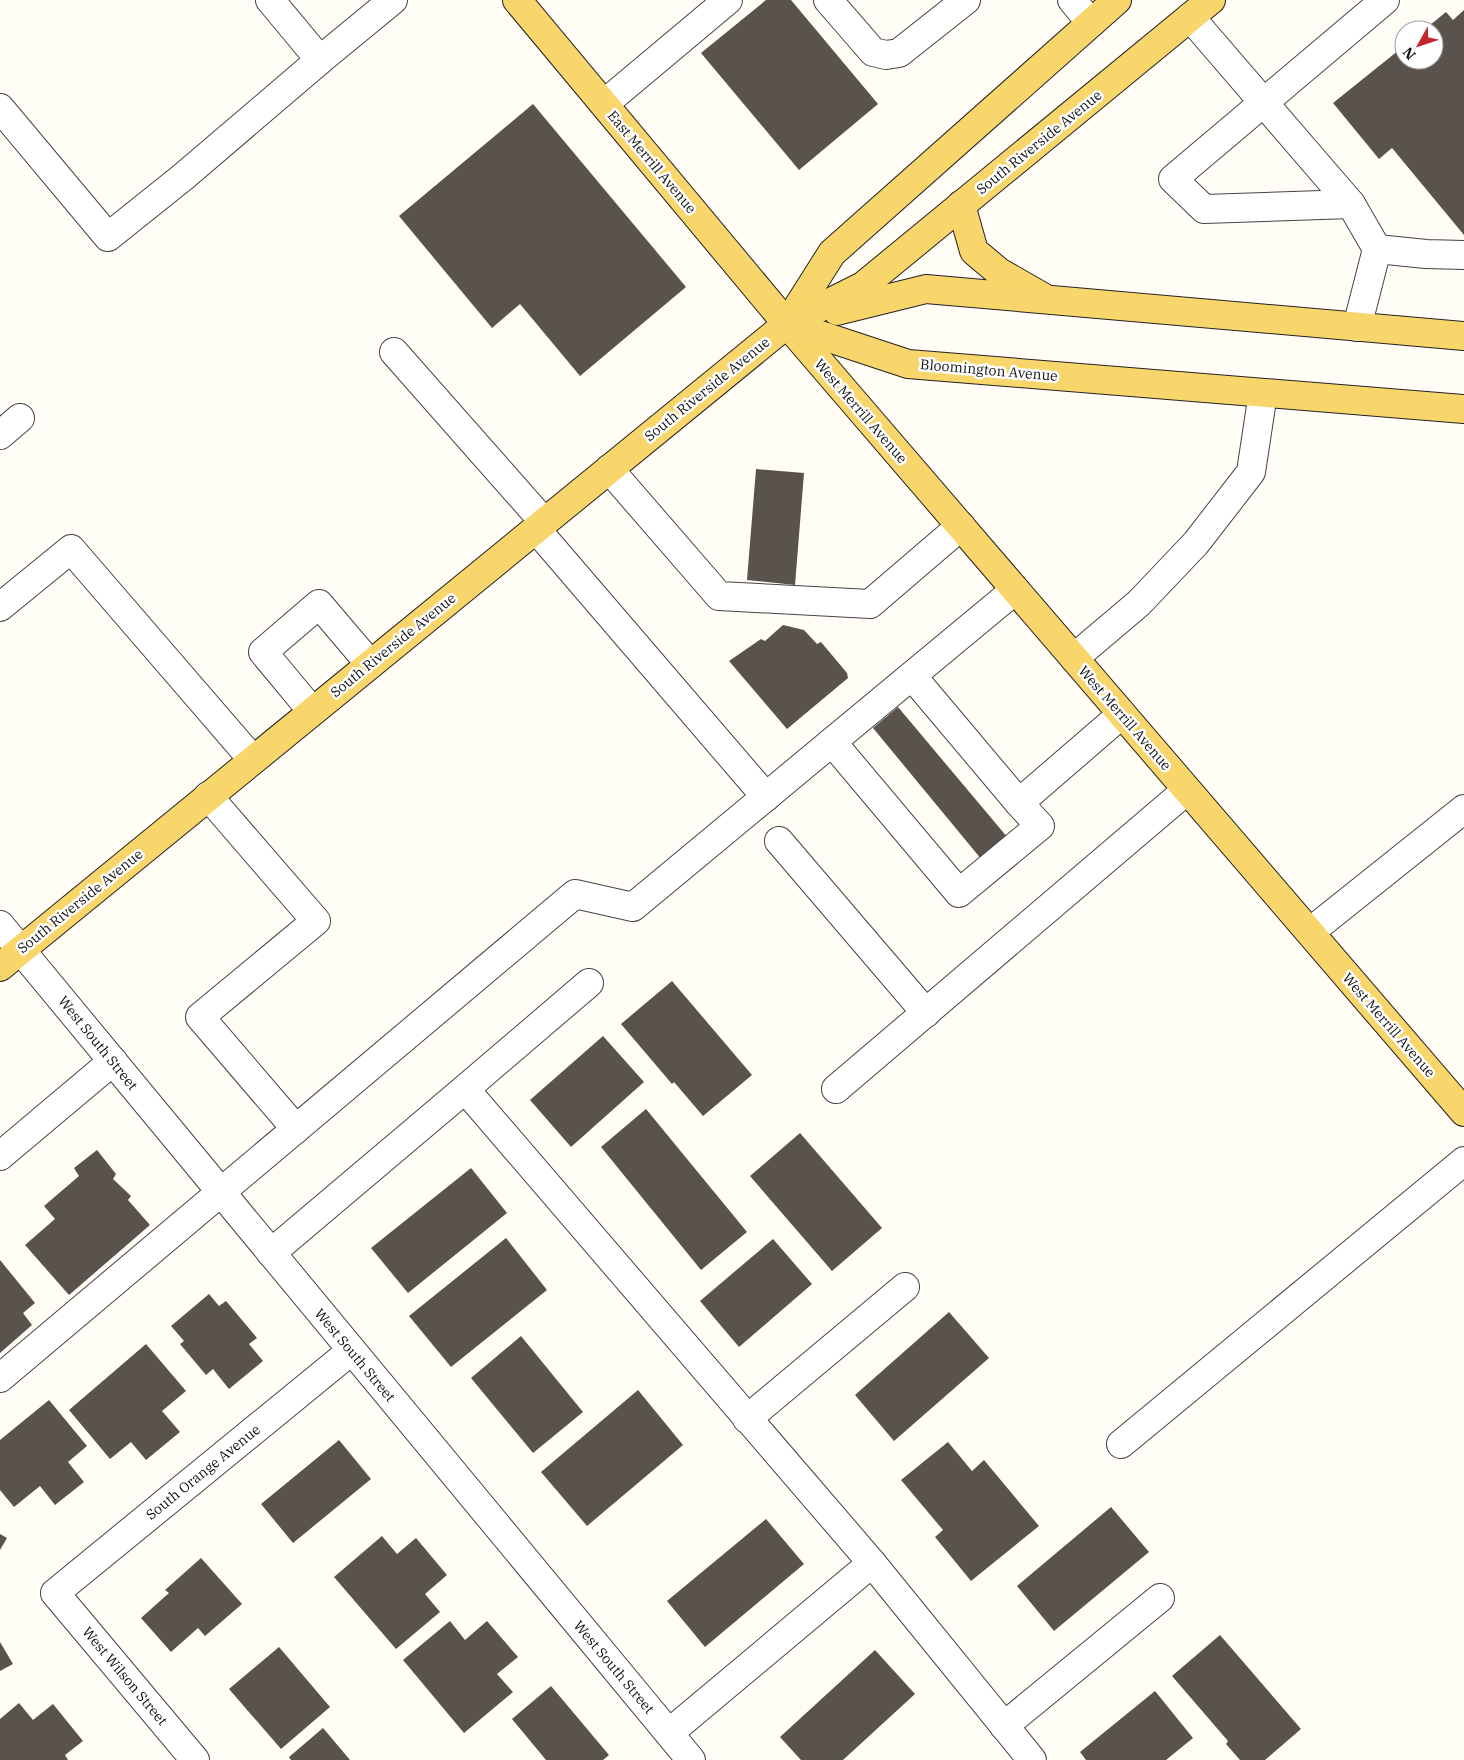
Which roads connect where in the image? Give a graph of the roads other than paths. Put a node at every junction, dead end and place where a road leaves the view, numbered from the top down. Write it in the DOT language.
graph roads {
  1 [pos="270,0"];
  2 [pos="393,0"];
  3 [pos="517,0"];
  4 [pos="728,0"];
  5 [pos="828,0"];
  6 [pos="966,0"];
  7 [pos="1072,0"];
  8 [pos="1117,0"];
  9 [pos="1385,0"];
  10 [pos="1200,8"];
  11 [pos="1091,23"];
  12 [pos="320,60"];
  13 [pos="1264,102"];
  14 [pos="604,104"];
  15 [pos="0,108"];
  16 [pos="1351,204"];
  17 [pos="961,205"];
  18 [pos="1377,249"];
  19 [pos="1464,255"];
  20 [pos="1048,300"];
  21 [pos="787,324"];
  22 [pos="1357,326"];
  23 [pos="1464,336"];
  24 [pos="394,352"];
  25 [pos="1263,393"];
  26 [pos="1464,409"];
  27 [pos="609,469"];
  28 [pos="540,525"];
  29 [pos="961,526"];
  30 [pos="1016,590"];
  31 [pos="0,607"];
  32 [pos="1074,658"];
  33 [pos="370,664"];
  34 [pos="912,676"];
  35 [pos="312,711"];
  36 [pos="1122,714"];
  37 [pos="832,742"];
  38 [pos="253,760"];
  39 [pos="1187,790"];
  40 [pos="208,796"];
  41 [pos="766,797"];
  42 [pos="1019,803"];
  43 [pos="1464,809"];
  44 [pos="779,840"];
  45 [pos="0,925"];
  46 [pos="1310,932"];
  47 [pos="21,949"];
  48 [pos="0,967"];
  49 [pos="589,983"];
  50 [pos="926,1013"];
  51 [pos="113,1061"];
  52 [pos="465,1089"];
  53 [pos="836,1090"];
  54 [pos="1464,1112"];
  55 [pos="296,1129"];
  56 [pos="0,1156"];
  57 [pos="1464,1161"];
  58 [pos="221,1192"];
  59 [pos="271,1253"];
  60 [pos="905,1287"];
  61 [pos="352,1351"];
  62 [pos="0,1378"];
  63 [pos="748,1419"];
  64 [pos="1121,1444"];
  65 [pos="872,1564"];
  66 [pos="55,1593"];
  67 [pos="1160,1598"];
  68 [pos="1004,1726"];
  69 [pos="669,1733"];
  70 [pos="195,1760"];
  71 [pos="691,1760"];
  72 [pos="1032,1760"];
  1 -- 12 [label="street"];
  2 -- 12 [label="street"];
  3 -- 14 [label="main road, East Merrill Avenue"];
  4 -- 14 [label="street"];
  5 -- 6 [label="street"];
  7 -- 11 [label="street"];
  8 -- 11 [label="main road, South Riverside Avenue"];
  9 -- 13 [label="street"];
  10 -- 13 [label="street"];
  10 -- 17 [label="main road, South Riverside Avenue"];
  11 -- 21 [label="main road, South Riverside Avenue"];
  12 -- 15 [label="street"];
  13 -- 16 [label="street"];
  13 -- 16 [label="street"];
  14 -- 21 [label="main road, East Merrill Avenue"];
  16 -- 18 [label="street"];
  17 -- 20 [label="main road"];
  17 -- 21 [label="main road, South Riverside Avenue"];
  18 -- 19 [label="street"];
  18 -- 22 [label="street"];
  20 -- 21 [label="main road"];
  20 -- 22 [label="main road"];
  21 -- 25 [label="main road, Bloomington Avenue"];
  21 -- 27 [label="main road, South Riverside Avenue"];
  21 -- 29 [label="main road, West Merrill Avenue"];
  22 -- 23 [label="main road"];
  24 -- 28 [label="street"];
  25 -- 26 [label="main road, Bloomington Avenue"];
  25 -- 32 [label="street"];
  27 -- 28 [label="main road, South Riverside Avenue"];
  27 -- 29 [label="street"];
  28 -- 33 [label="main road, South Riverside Avenue"];
  28 -- 41 [label="street"];
  29 -- 30 [label="main road, West Merrill Avenue"];
  30 -- 32 [label="main road, West Merrill Avenue"];
  30 -- 34 [label="street"];
  31 -- 38 [label="street"];
  32 -- 36 [label="main road, West Merrill Avenue"];
  33 -- 35 [label="main road, South Riverside Avenue"];
  33 -- 35 [label="street"];
  34 -- 37 [label="street"];
  34 -- 42 [label="street"];
  35 -- 38 [label="main road, South Riverside Avenue"];
  36 -- 39 [label="main road, West Merrill Avenue"];
  36 -- 42 [label="street"];
  37 -- 41 [label="street"];
  37 -- 42 [label="street"];
  38 -- 40 [label="main road, South Riverside Avenue"];
  39 -- 46 [label="main road, West Merrill Avenue"];
  39 -- 50 [label="street"];
  40 -- 47 [label="main road, South Riverside Avenue"];
  40 -- 55 [label="street"];
  41 -- 55 [label="street"];
  43 -- 46 [label="street"];
  44 -- 50 [label="street"];
  45 -- 47 [label="street, West South Street"];
  46 -- 54 [label="main road, West Merrill Avenue"];
  47 -- 48 [label="main road, South Riverside Avenue"];
  47 -- 51 [label="street, West South Street"];
  49 -- 52 [label="street"];
  50 -- 53 [label="street"];
  51 -- 56 [label="street"];
  51 -- 58 [label="street, West South Street"];
  52 -- 59 [label="street"];
  52 -- 63 [label="street"];
  55 -- 58 [label="street"];
  57 -- 64 [label="street"];
  58 -- 59 [label="street, West South Street"];
  58 -- 62 [label="street"];
  59 -- 61 [label="street, West South Street"];
  60 -- 63 [label="street"];
  61 -- 66 [label="street, South Orange Avenue"];
  61 -- 69 [label="street, West South Street"];
  63 -- 65 [label="street"];
  65 -- 68 [label="street"];
  65 -- 69 [label="street"];
  66 -- 70 [label="street, West Wilson Street"];
  67 -- 68 [label="street"];
  68 -- 72 [label="street"];
  69 -- 71 [label="street, West South Street"];
}
